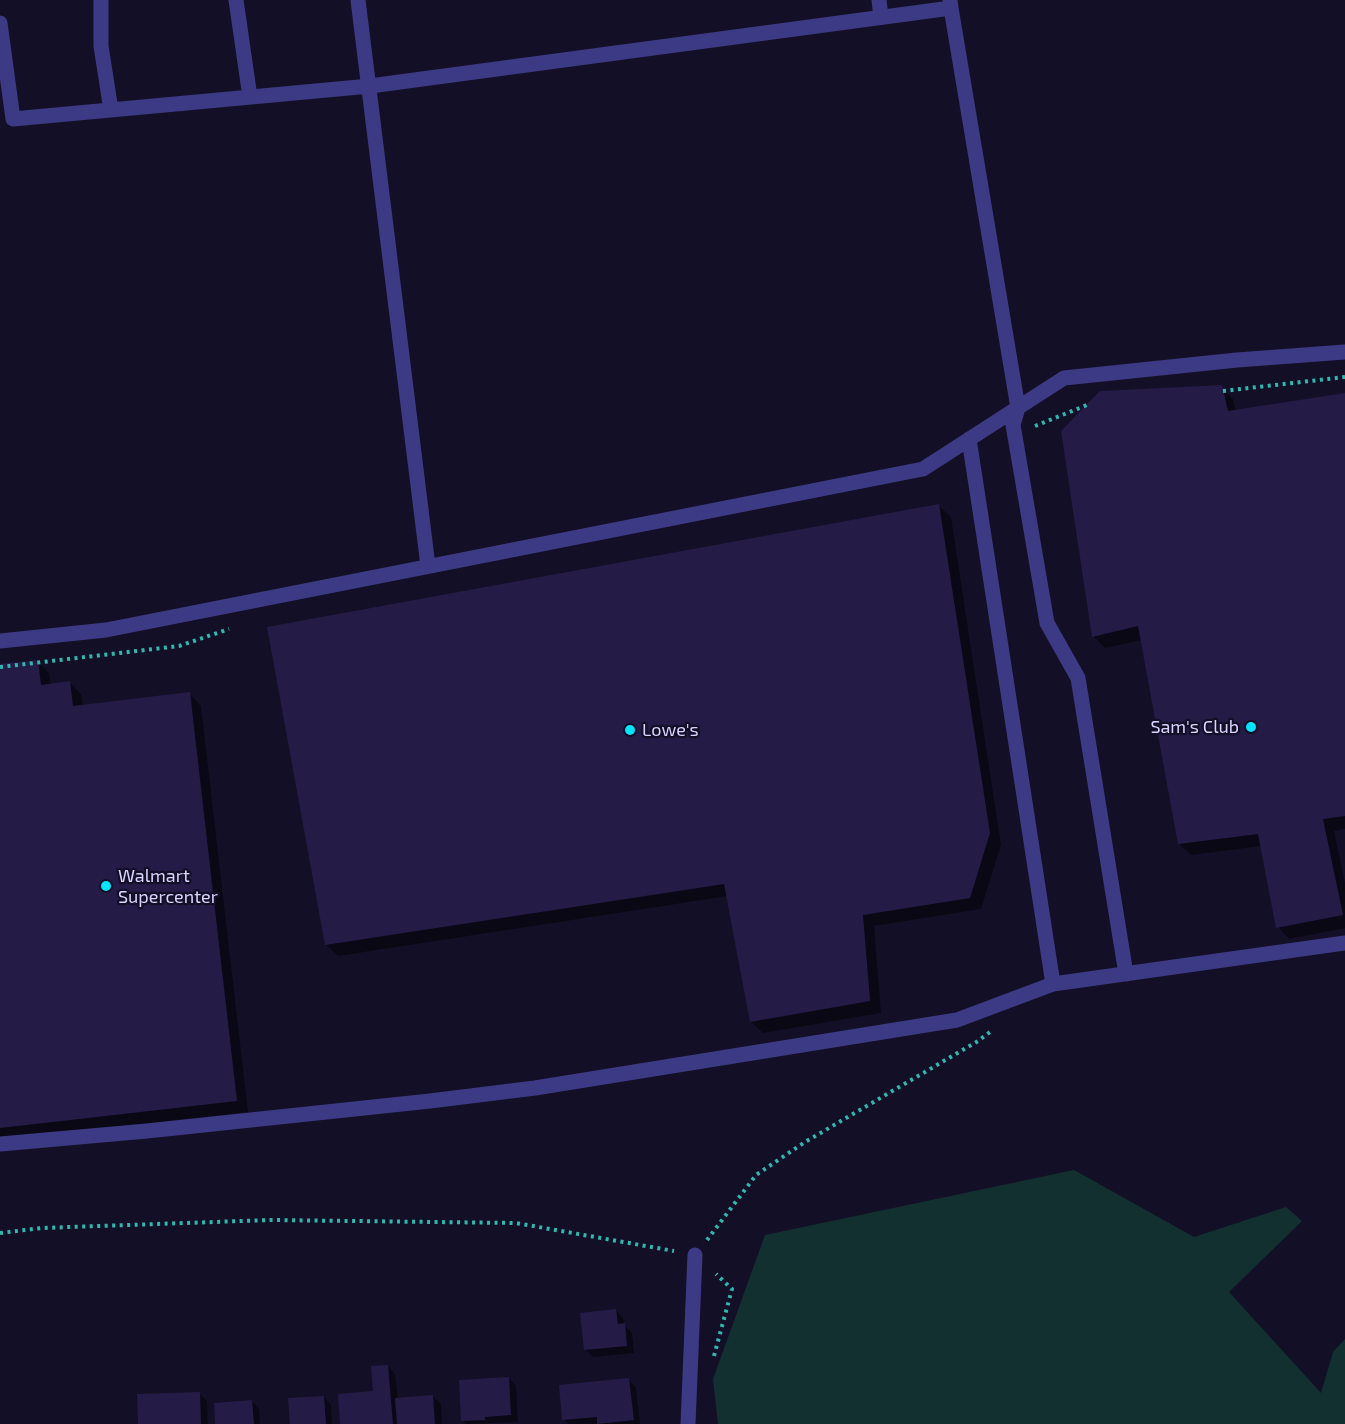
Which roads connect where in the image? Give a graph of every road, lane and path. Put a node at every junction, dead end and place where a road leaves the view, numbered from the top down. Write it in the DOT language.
graph roads {
  1 [pos="101,0"];
  2 [pos="236,0"];
  3 [pos="358,0"];
  4 [pos="879,0"];
  5 [pos="950,4"];
  6 [pos="881,17"];
  7 [pos="0,23"];
  8 [pos="370,86"];
  9 [pos="250,97"];
  10 [pos="111,110"];
  11 [pos="1345,352"];
  12 [pos="1345,377"];
  13 [pos="1223,391"];
  14 [pos="1018,408"];
  15 [pos="969,439"];
  16 [pos="428,567"];
  17 [pos="0,641"];
  18 [pos="1345,943"];
  19 [pos="1126,974"];
  20 [pos="1053,984"];
  21 [pos="996,1027"];
  22 [pos="0,1144"];
  23 [pos="0,1233"];
  24 [pos="695,1255"];
  25 [pos="688,1424"];
  1 -- 10 [label="street"];
  2 -- 9 [label="street"];
  3 -- 8 [label="street"];
  4 -- 6 [label="street"];
  5 -- 6 [label="street"];
  5 -- 14 [label="street"];
  6 -- 8 [label="street"];
  7 -- 10 [label="street"];
  8 -- 9 [label="street"];
  8 -- 16 [label="street"];
  9 -- 10 [label="street"];
  11 -- 14 [label="street"];
  12 -- 13 [label="path"];
  14 -- 15 [label="street"];
  14 -- 19 [label="street"];
  15 -- 16 [label="street"];
  15 -- 20 [label="street"];
  16 -- 17 [label="street"];
  18 -- 19 [label="street"];
  19 -- 20 [label="street"];
  20 -- 22 [label="street"];
  21 -- 24 [label="path"];
  23 -- 24 [label="path"];
  24 -- 25 [label="street"];
}
